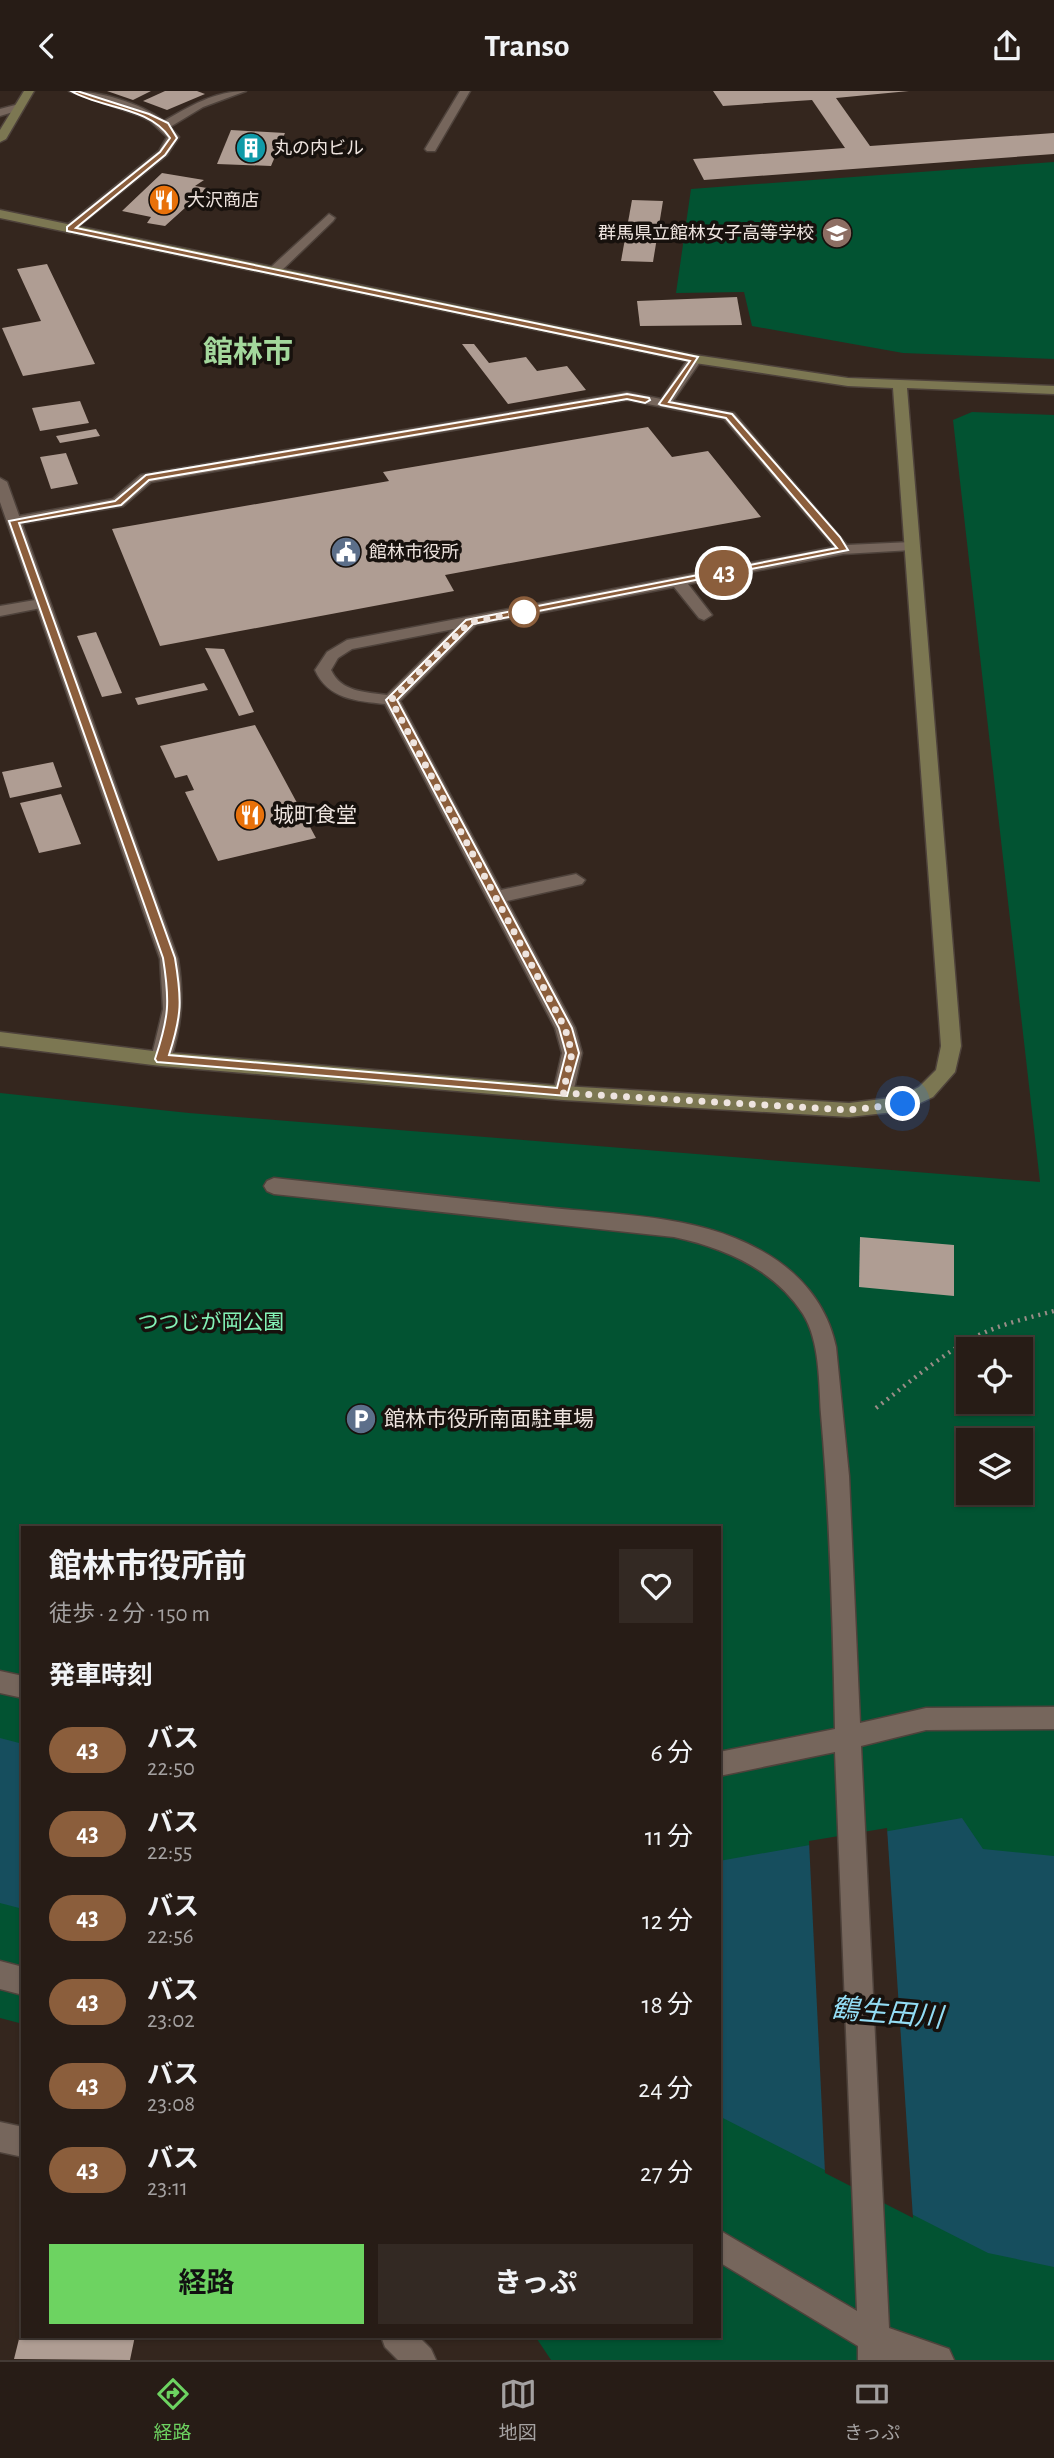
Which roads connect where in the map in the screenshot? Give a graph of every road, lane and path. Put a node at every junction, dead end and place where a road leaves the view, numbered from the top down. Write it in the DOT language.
graph roads {
  1 [pos="29,91"];
  2 [pos="74,91"];
  3 [pos="241,91"];
  4 [pos="465,91"];
  5 [pos="19,107"];
  6 [pos="0,113"];
  7 [pos="165,125"];
  8 [pos="0,139"];
  9 [pos="431,149"];
  10 [pos="0,214"];
  11 [pos="329,219"];
  12 [pos="70,229"];
  13 [pos="275,270"];
  14 [pos="695,359"];
  15 [pos="900,385"];
  16 [pos="1054,390"];
  17 [pos="664,404"];
  18 [pos="0,482"];
  19 [pos="14,521"];
  20 [pos="912,546"];
  21 [pos="843,550"];
  22 [pos="678,582"];
  23 [pos="41,604"];
  24 [pos="0,611"];
  25 [pos="704,615"];
  26 [pos="470,622"];
  27 [pos="391,700"];
  28 [pos="576,880"];
  29 [pos="497,897"];
  30 [pos="0,1039"];
  31 [pos="161,1059"];
  32 [pos="563,1093"];
  33 [pos="274,1186"];
  34 [pos="1054,1311"];
  35 [pos="836,1438"];
  36 [pos="0,1682"];
  37 [pos="21,1687"];
  38 [pos="1054,1718"];
  39 [pos="848,1736"];
  40 [pos="721,1764"];
  41 [pos="0,1975"];
  42 [pos="21,1981"];
  43 [pos="0,2137"];
  44 [pos="21,2142"];
  45 [pos="721,2246"];
  46 [pos="398,2338"];
  47 [pos="874,2350"];
  48 [pos="420,2360"];
  49 [pos="938,2360"];
  1 -- 5 [label="street"];
  2 -- 7 [label="street"];
  3 -- 7 [label="street"];
  4 -- 9 [label="street"];
  5 -- 6 [label="street"];
  5 -- 8 [label="street"];
  7 -- 12 [label="street"];
  10 -- 12 [label="street"];
  11 -- 13 [label="street"];
  12 -- 13 [label="street"];
  13 -- 14 [label="street"];
  14 -- 15 [label="street"];
  14 -- 17 [label="street"];
  15 -- 16 [label="street"];
  15 -- 20 [label="street"];
  17 -- 19 [label="street"];
  17 -- 21 [label="street"];
  18 -- 19 [label="street"];
  19 -- 23 [label="street"];
  20 -- 21 [label="street"];
  20 -- 32 [label="street"];
  21 -- 22 [label="street"];
  22 -- 25 [label="street"];
  22 -- 26 [label="street"];
  23 -- 24 [label="street"];
  23 -- 31 [label="street"];
  26 -- 27 [label="street"];
  26 -- 27 [label="street"];
  27 -- 29 [label="street"];
  28 -- 29 [label="street"];
  29 -- 32 [label="street"];
  30 -- 31 [label="street"];
  31 -- 32 [label="street"];
  33 -- 35 [label="street"];
  34 -- 35 [label="path"];
  35 -- 39 [label="street"];
  36 -- 37 [label="street"];
  38 -- 39 [label="street"];
  39 -- 40 [label="street"];
  39 -- 47 [label="street"];
  41 -- 42 [label="street"];
  43 -- 44 [label="street"];
  45 -- 47 [label="street"];
  46 -- 48 [label="street"];
  47 -- 49 [label="street"];
}
